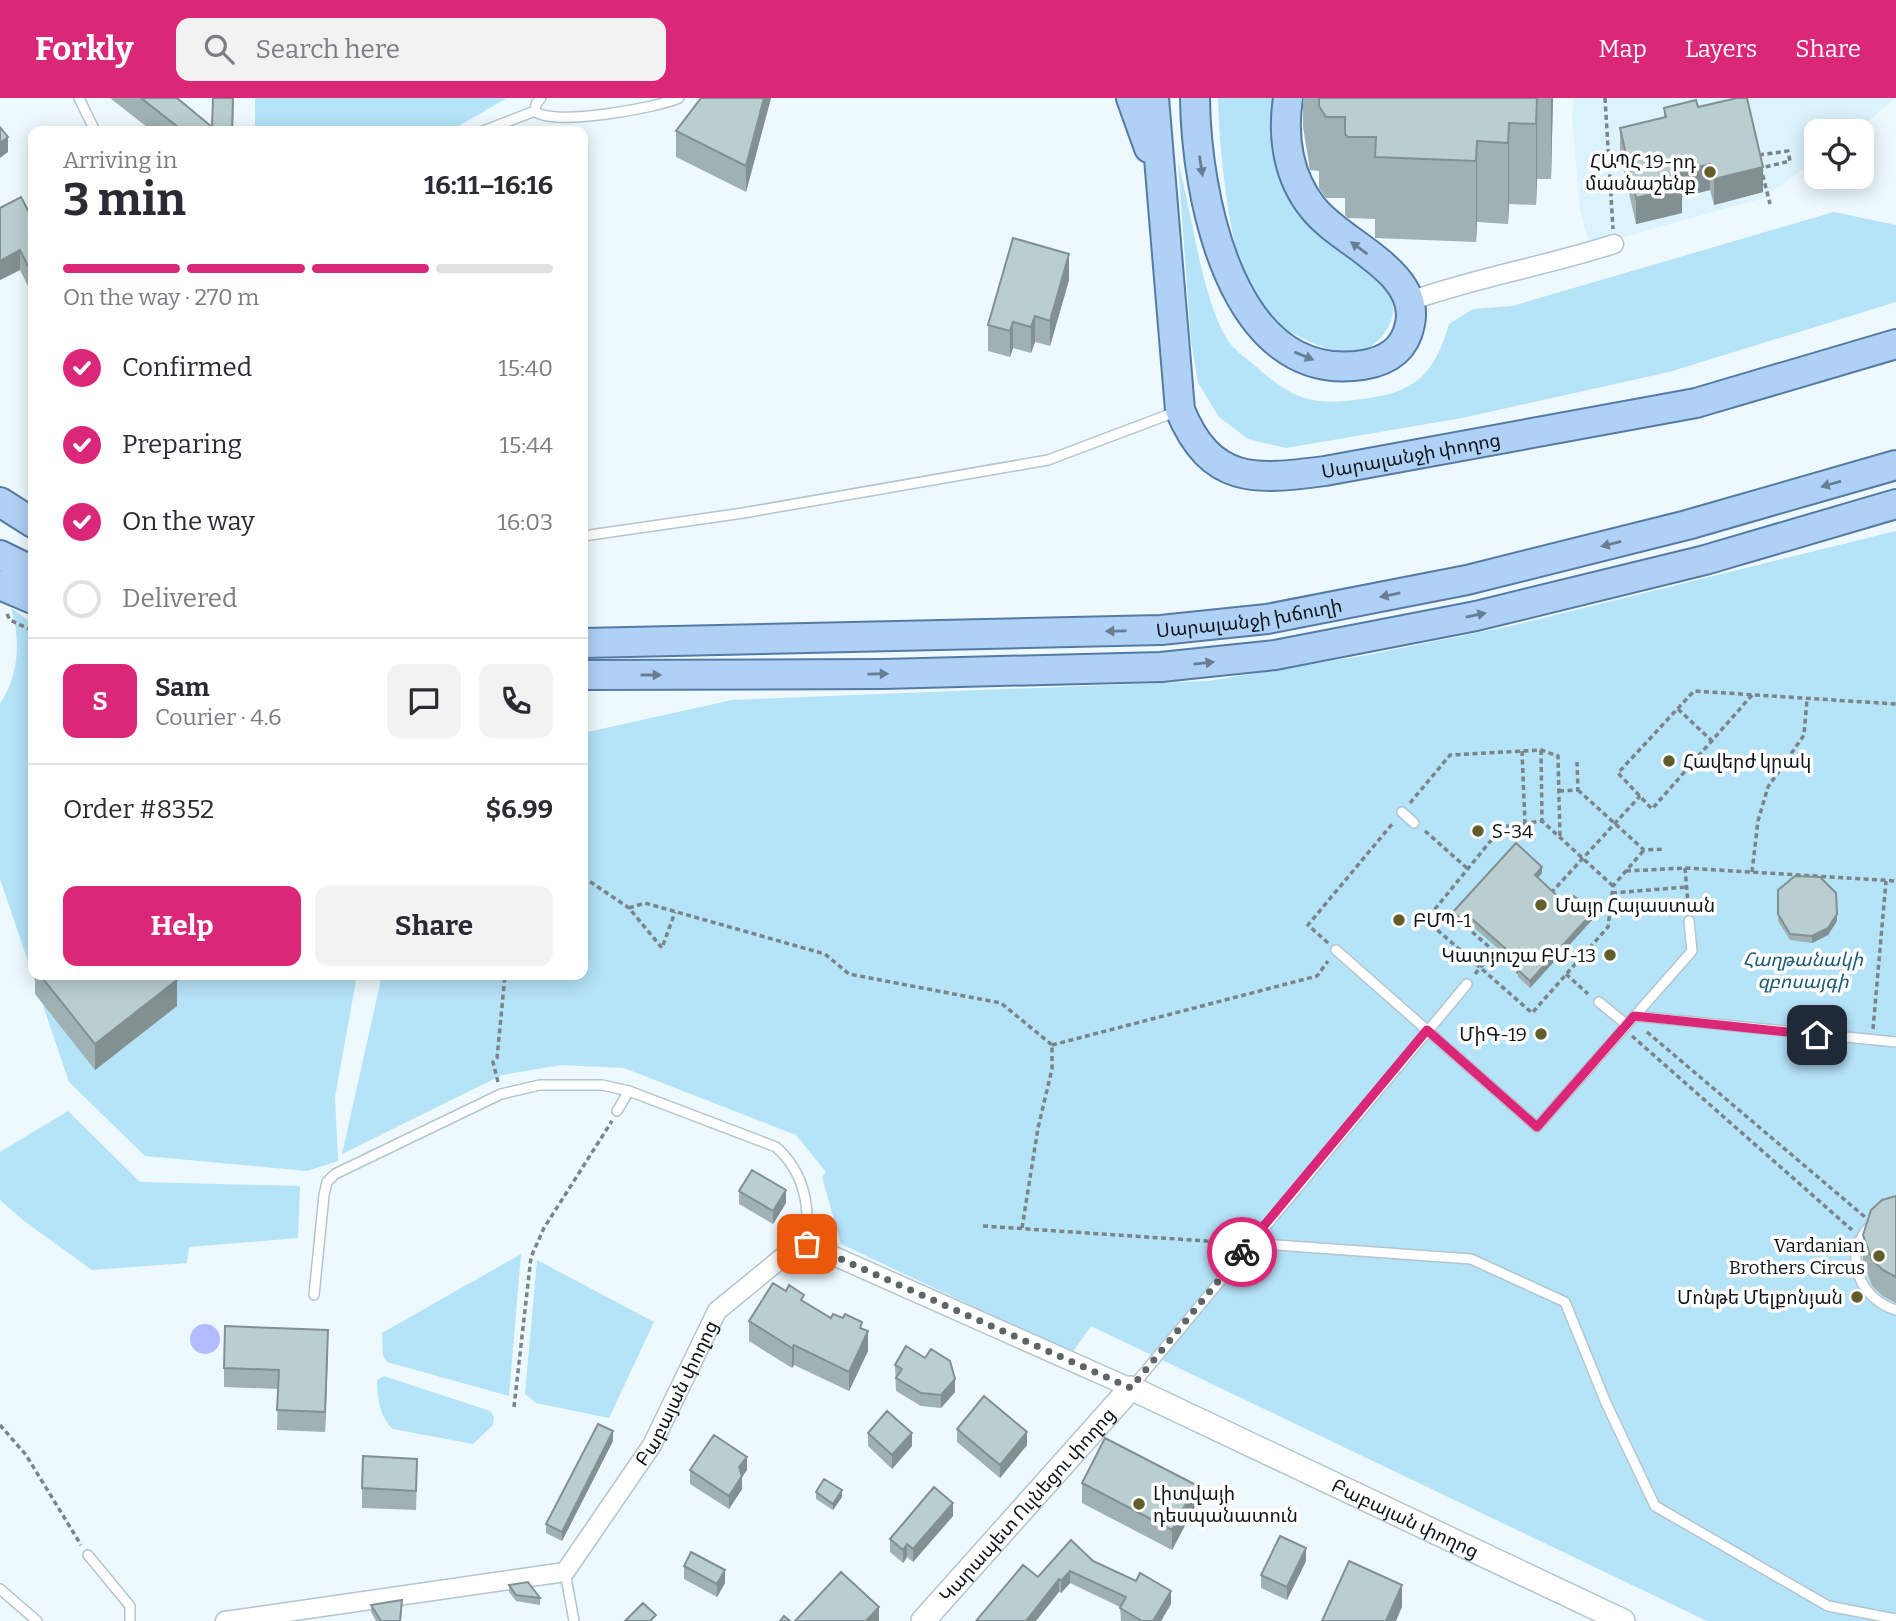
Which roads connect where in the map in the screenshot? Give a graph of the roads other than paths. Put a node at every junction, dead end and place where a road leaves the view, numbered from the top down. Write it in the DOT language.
graph roads {
  1 [pos="79,98"];
  2 [pos="541,98"];
  3 [pos="679,98"];
  4 [pos="1131,98"];
  5 [pos="1154,98"];
  6 [pos="1195,98"];
  7 [pos="1288,98"];
  8 [pos="535,111"];
  9 [pos="93,126"];
  10 [pos="496,126"];
  11 [pos="1159,177"];
  12 [pos="1614,244"];
  13 [pos="1410,301"];
  14 [pos="1896,344"];
  15 [pos="1180,410"];
  16 [pos="1896,464"];
  17 [pos="0,502"];
  18 [pos="1896,504"];
  19 [pos="28,520"];
  20 [pos="588,535"];
  21 [pos="0,555"];
  22 [pos="28,569"];
  23 [pos="0,585"];
  24 [pos="28,597"];
  25 [pos="588,643"];
  26 [pos="588,675"];
  27 [pos="1402,812"];
  28 [pos="1414,823"];
  29 [pos="1689,921"];
  30 [pos="1336,950"];
  31 [pos="1467,984"];
  32 [pos="1595,1000"];
  33 [pos="1629,1022"];
  34 [pos="1427,1030"];
  35 [pos="1896,1042"];
  36 [pos="629,1091"];
  37 [pos="617,1111"];
  38 [pos="1876,1221"];
  39 [pos="1249,1243"];
  40 [pos="807,1244"];
  41 [pos="314,1295"];
  42 [pos="1896,1310"];
  43 [pos="1131,1388"];
  44 [pos="88,1555"];
  45 [pos="565,1572"];
  46 [pos="0,1589"];
  47 [pos="1896,1619"];
  48 [pos="37,1621"];
  49 [pos="130,1621"];
  50 [pos="225,1621"];
  51 [pos="574,1621"];
  52 [pos="923,1621"];
  53 [pos="1622,1621"];
  1 -- 9 [label="lane"];
  2 -- 8 [label="lane"];
  3 -- 8 [label="lane"];
  4 -- 11 [label="main road"];
  5 -- 11 [label="main road"];
  6 -- 13 [label="main road, one-way"];
  13 -- 7 [label="main road, one-way"];
  8 -- 10 [label="lane"];
  11 -- 15 [label="main road, Սարալանջի փողոց"];
  12 -- 13 [label="street"];
  14 -- 15 [label="main road, Սարալանջի փողոց"];
  15 -- 20 [label="lane"];
  16 -- 25 [label="main road, Սարալանջի խճուղի, one-way"];
  17 -- 19 [label="main road"];
  26 -- 18 [label="main road, Սարալանջի խճուղի, one-way"];
  21 -- 22 [label="main road"];
  23 -- 24 [label="main road"];
  27 -- 28 [label="lane"];
  29 -- 33 [label="lane"];
  30 -- 34 [label="lane"];
  31 -- 34 [label="lane"];
  32 -- 33 [label="lane"];
  33 -- 34 [label="lane"];
  33 -- 35 [label="lane"];
  34 -- 39 [label="lane"];
  36 -- 37 [label="lane"];
  36 -- 40 [label="lane"];
  36 -- 41 [label="lane"];
  38 -- 42 [label="lane"];
  39 -- 43 [label="lane"];
  39 -- 47 [label="lane"];
  40 -- 43 [label="street, Բաբայան փողոց"];
  40 -- 45 [label="street, Բաբայան փողոց"];
  43 -- 52 [label="street, Կարապետ Ուլնեցու փողոց"];
  43 -- 53 [label="street, Բաբայան փողոց"];
  44 -- 49 [label="lane"];
  45 -- 50 [label="street"];
  45 -- 51 [label="lane"];
  46 -- 48 [label="lane"];
}
